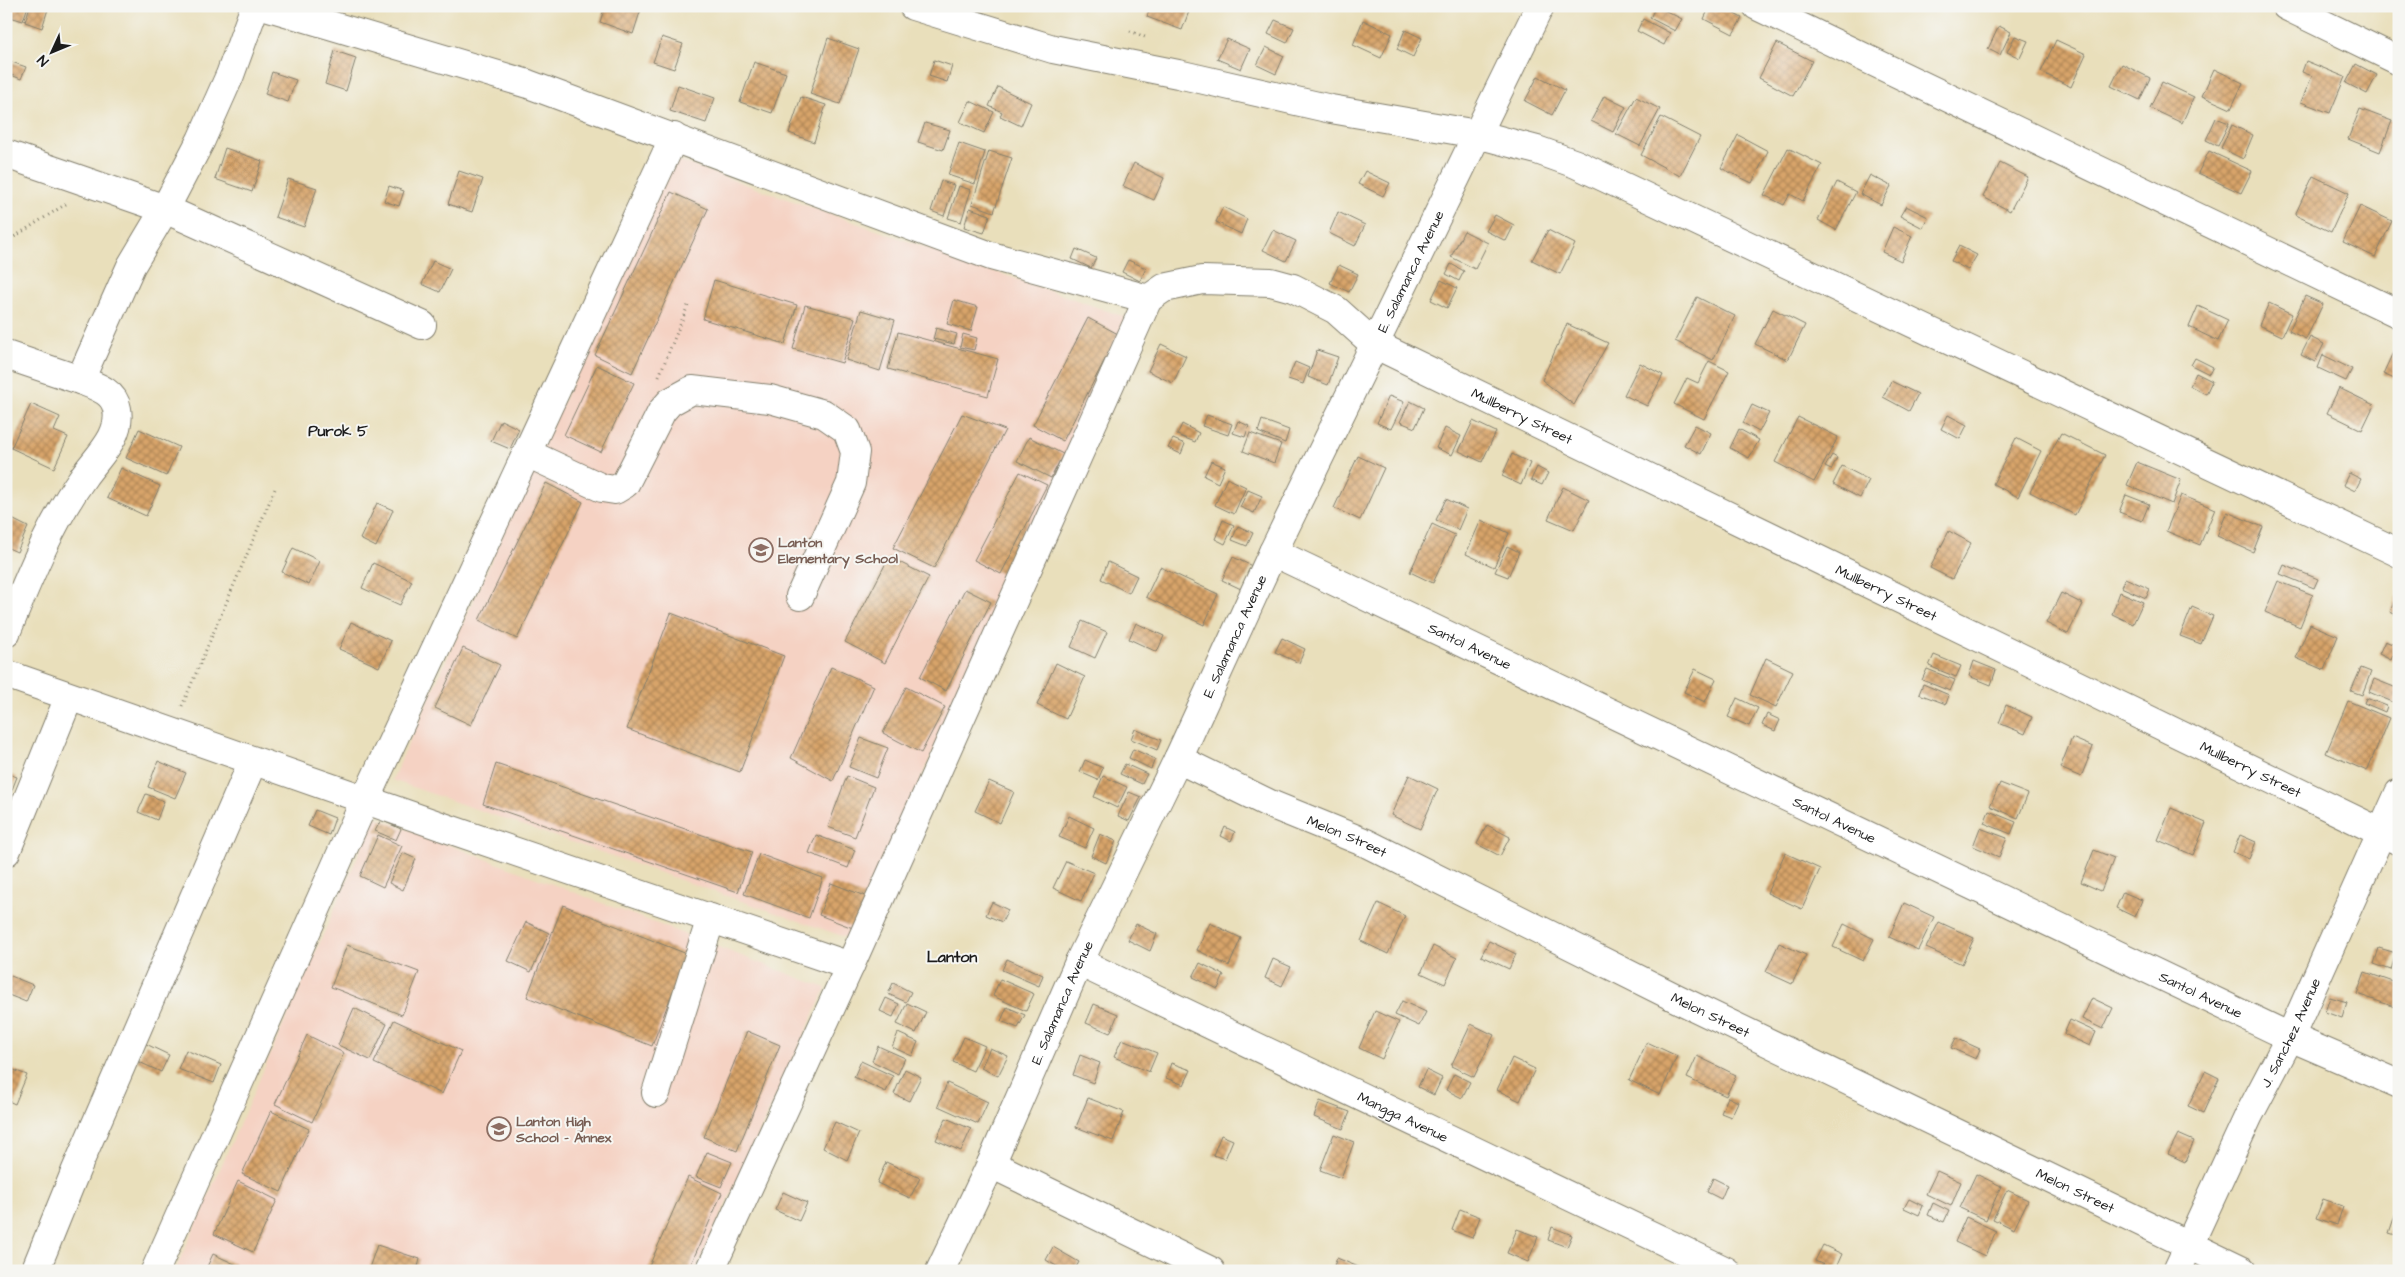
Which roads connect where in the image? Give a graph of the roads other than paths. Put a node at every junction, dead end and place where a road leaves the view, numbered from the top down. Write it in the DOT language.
graph roads {
  1 [pos="255,6"];
  2 [pos="266,6"];
  3 [pos="913,6"];
  4 [pos="1540,6"];
  5 [pos="1757,6"];
  6 [pos="2286,6"];
  7 [pos="2399,61"];
  8 [pos="1477,134"];
  9 [pos="674,137"];
  10 [pos="6,154"];
  11 [pos="164,209"];
  12 [pos="1148,299"];
  13 [pos="2399,314"];
  14 [pos="422,325"];
  15 [pos="1374,344"];
  16 [pos="6,355"];
  17 [pos="80,380"];
  18 [pos="527,453"];
  19 [pos="1273,552"];
  20 [pos="2399,553"];
  21 [pos="800,596"];
  22 [pos="6,633"];
  23 [pos="6,674"];
  24 [pos="69,696"];
  25 [pos="1178,760"];
  26 [pos="252,761"];
  27 [pos="2399,793"];
  28 [pos="366,800"];
  29 [pos="2390,837"];
  30 [pos="7,848"];
  31 [pos="711,918"];
  32 [pos="1079,962"];
  33 [pos="850,966"];
  34 [pos="2290,1037"];
  35 [pos="2399,1084"];
  36 [pos="656,1093"];
  37 [pos="991,1164"];
  38 [pos="2188,1246"];
  39 [pos="35,1271"];
  40 [pos="155,1271"];
  41 [pos="710,1271"];
  42 [pos="940,1271"];
  43 [pos="1211,1271"];
  44 [pos="1726,1271"];
  45 [pos="2177,1271"];
  46 [pos="2243,1271"];
  1 -- 11 [label="street"];
  2 -- 9 [label="street"];
  3 -- 8 [label="street"];
  4 -- 8 [label="street, E. Salamanca Avenue"];
  5 -- 13 [label="street"];
  6 -- 7 [label="street"];
  8 -- 15 [label="street, E. Salamanca Avenue"];
  8 -- 20 [label="street"];
  9 -- 12 [label="street"];
  9 -- 18 [label="street"];
  10 -- 11 [label="street"];
  11 -- 14 [label="street"];
  11 -- 17 [label="street"];
  12 -- 15 [label="street, Mullberry Street"];
  12 -- 33 [label="street"];
  15 -- 19 [label="street, E. Salamanca Avenue"];
  15 -- 29 [label="street, Mullberry Street"];
  16 -- 17 [label="street"];
  17 -- 22 [label="street"];
  18 -- 21 [label="street"];
  18 -- 28 [label="street"];
  19 -- 25 [label="street, E. Salamanca Avenue"];
  19 -- 34 [label="street, Santol Avenue"];
  23 -- 24 [label="street"];
  24 -- 26 [label="street"];
  24 -- 30 [label="street"];
  25 -- 32 [label="street, E. Salamanca Avenue"];
  25 -- 38 [label="street, Melon Street"];
  26 -- 28 [label="street"];
  26 -- 39 [label="street"];
  27 -- 29 [label="street, J. Sanchez Avenue"];
  28 -- 31 [label="street"];
  28 -- 40 [label="street"];
  29 -- 34 [label="street, J. Sanchez Avenue"];
  31 -- 33 [label="street"];
  31 -- 36 [label="street"];
  32 -- 37 [label="street, E. Salamanca Avenue"];
  32 -- 44 [label="street, Mangga Avenue"];
  33 -- 41 [label="street"];
  34 -- 35 [label="street, Santol Avenue"];
  34 -- 38 [label="street, J. Sanchez Avenue"];
  37 -- 42 [label="street, E. Salamanca Avenue"];
  37 -- 43 [label="street"];
  38 -- 45 [label="street, J. Sanchez Avenue"];
  38 -- 46 [label="street, Melon Street"];
}
